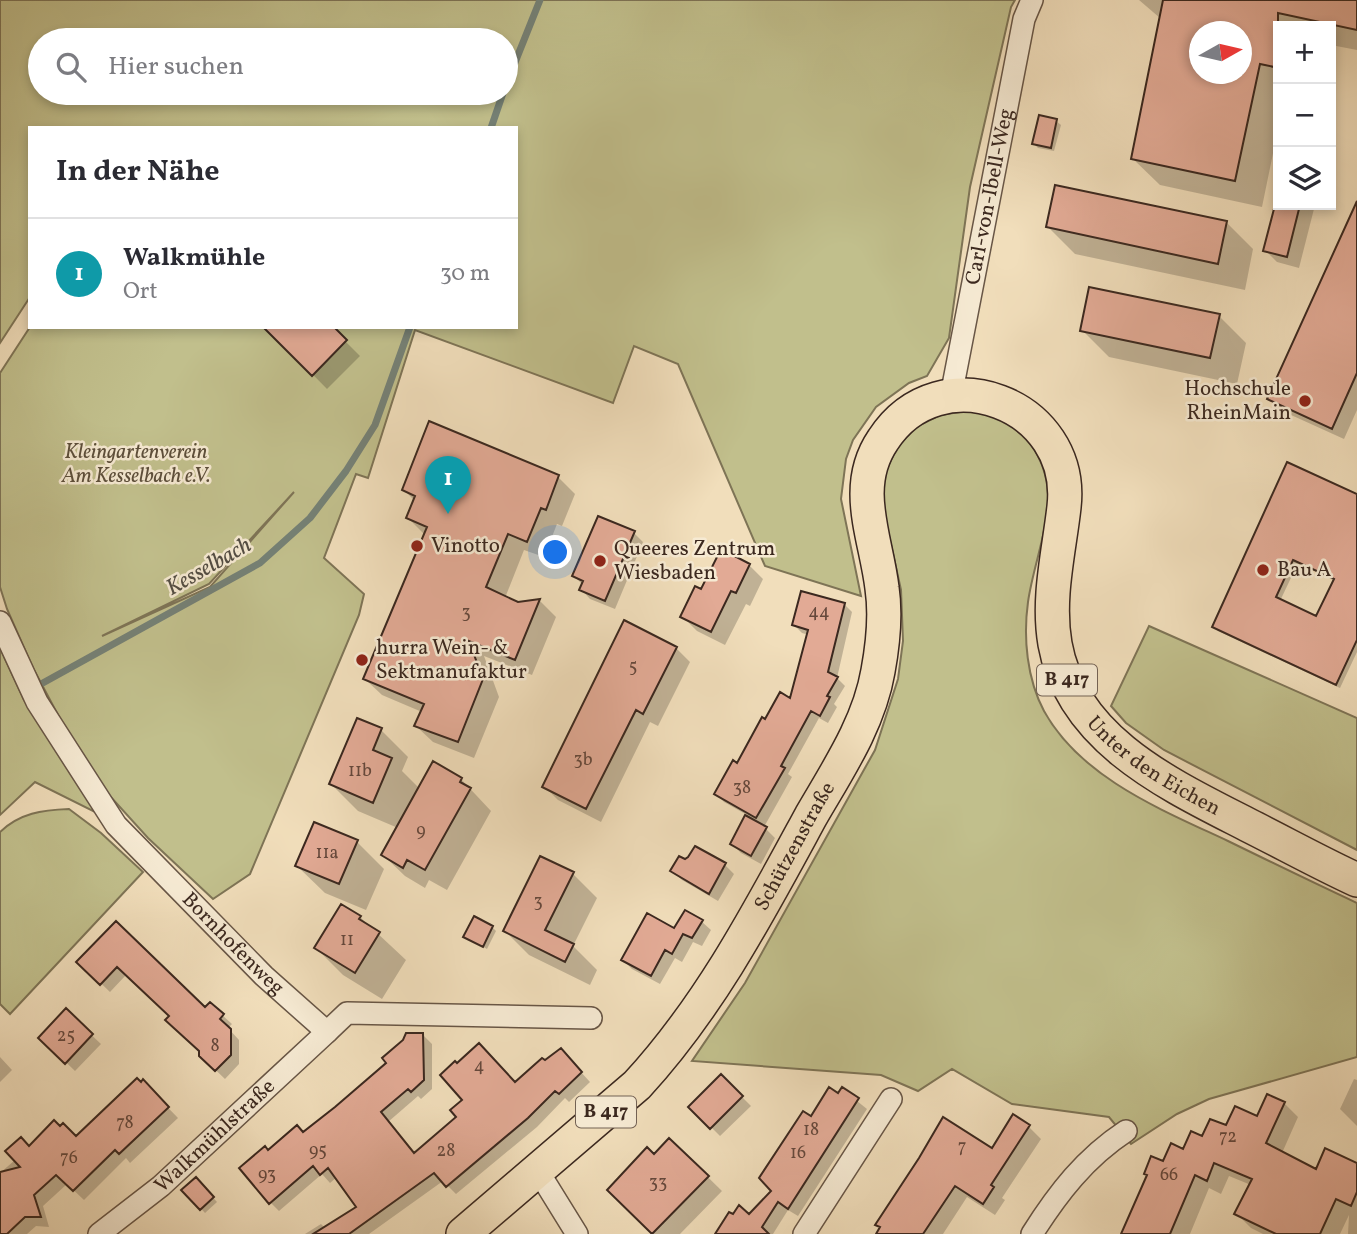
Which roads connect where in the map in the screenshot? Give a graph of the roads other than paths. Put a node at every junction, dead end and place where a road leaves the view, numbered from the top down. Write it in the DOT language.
graph roads {
  1 [pos="1031,0"];
  2 [pos="951,396"];
  3 [pos="0,622"];
  4 [pos="1357,880"];
  5 [pos="591,1018"];
  6 [pos="327,1032"];
  7 [pos="891,1099"];
  8 [pos="1126,1131"];
  9 [pos="538,1171"];
  10 [pos="99,1234"];
  11 [pos="463,1234"];
  12 [pos="577,1234"];
  13 [pos="804,1234"];
  14 [pos="1032,1234"];
  1 -- 2 [label="street, Carl-von-Ibell-Weg"];
  2 -- 4 [label="main road, Unter den Eichen / B 417"];
  2 -- 9 [label="main road, Schützenstraße / B 417"];
  3 -- 6 [label="street, Bornhofenweg"];
  5 -- 6 [label="street"];
  6 -- 10 [label="street, Walkmühlstraße"];
  7 -- 13 [label="street"];
  8 -- 14 [label="street"];
  9 -- 11 [label="main road, Schützenstraße / B 417"];
  9 -- 12 [label="street"];
}
